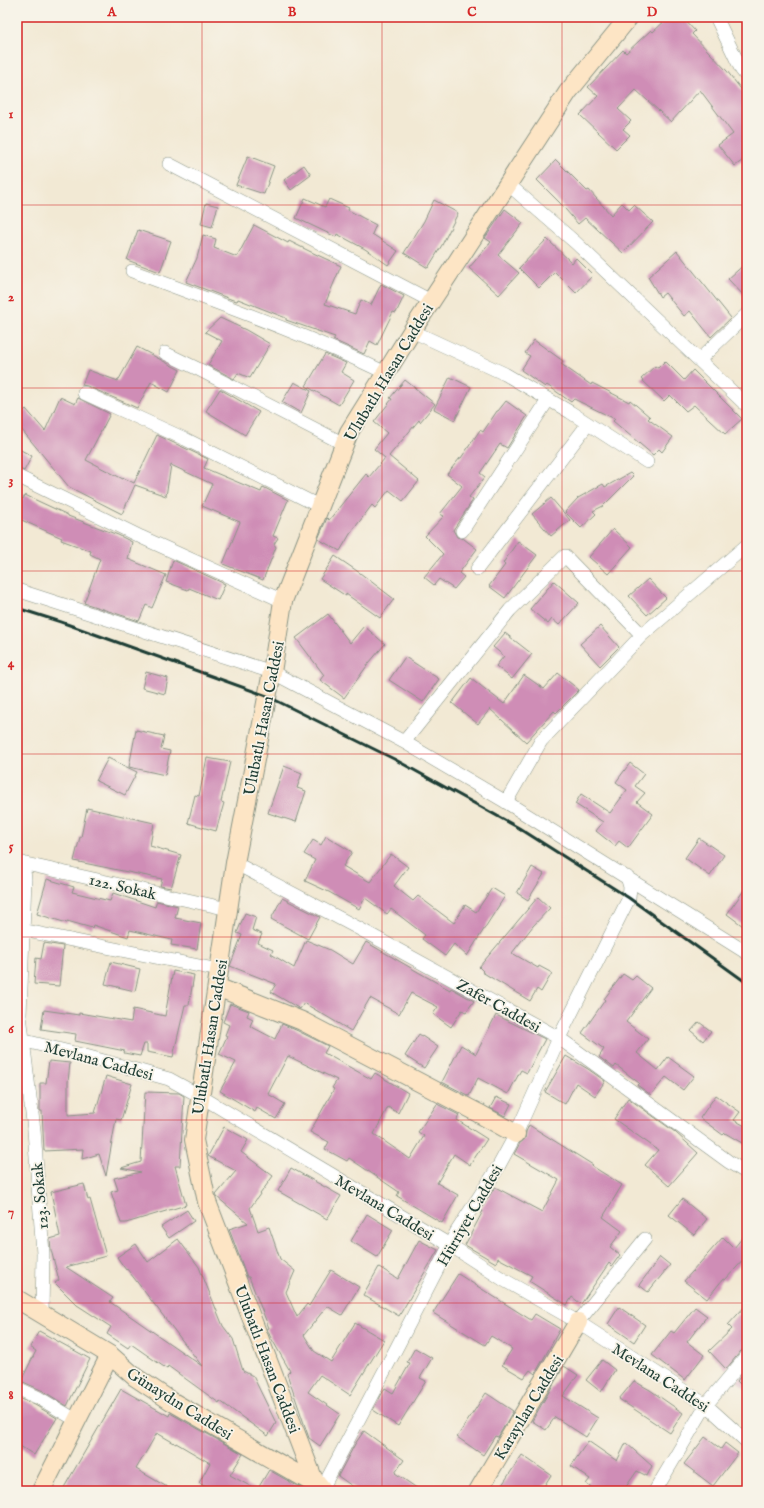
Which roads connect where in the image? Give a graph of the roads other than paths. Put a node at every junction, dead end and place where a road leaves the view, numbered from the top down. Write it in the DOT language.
graph roads {
  1 [pos="629,17"];
  2 [pos="716,17"];
  3 [pos="747,76"];
  4 [pos="169,164"];
  5 [pos="508,184"];
  6 [pos="132,271"];
  7 [pos="431,301"];
  8 [pos="747,314"];
  9 [pos="412,331"];
  10 [pos="165,353"];
  11 [pos="699,360"];
  12 [pos="386,373"];
  13 [pos="84,393"];
  14 [pos="548,400"];
  15 [pos="745,404"];
  16 [pos="588,424"];
  17 [pos="344,444"];
  18 [pos="647,462"];
  19 [pos="17,476"];
  20 [pos="319,506"];
  21 [pos="462,531"];
  22 [pos="747,545"];
  23 [pos="477,569"];
  24 [pos="17,590"];
  25 [pos="283,601"];
  26 [pos="642,635"];
  27 [pos="272,672"];
  28 [pos="404,742"];
  29 [pos="506,802"];
  30 [pos="20,863"];
  31 [pos="235,863"];
  32 [pos="627,877"];
  33 [pos="228,909"];
  34 [pos="20,930"];
  35 [pos="747,953"];
  36 [pos="218,978"];
  37 [pos="559,1038"];
  38 [pos="20,1040"];
  39 [pos="200,1096"];
  40 [pos="516,1134"];
  41 [pos="747,1172"];
  42 [pos="645,1239"];
  43 [pos="450,1245"];
  44 [pos="17,1299"];
  45 [pos="42,1314"];
  46 [pos="578,1322"];
  47 [pos="110,1355"];
  48 [pos="747,1356"];
  49 [pos="17,1388"];
  50 [pos="706,1404"];
  51 [pos="76,1420"];
  52 [pos="747,1442"];
  53 [pos="323,1490"];
  54 [pos="41,1491"];
  55 [pos="478,1491"];
  56 [pos="655,1491"];
  1 -- 5 [label="street, Ulubatlı Hasan Caddesi"];
  2 -- 3 [label="street"];
  4 -- 7 [label="street"];
  5 -- 7 [label="street, Ulubatlı Hasan Caddesi"];
  5 -- 11 [label="street"];
  6 -- 12 [label="street"];
  7 -- 9 [label="street, Ulubatlı Hasan Caddesi"];
  8 -- 11 [label="street"];
  9 -- 12 [label="street, Ulubatlı Hasan Caddesi"];
  9 -- 14 [label="street"];
  10 -- 17 [label="street"];
  11 -- 15 [label="street"];
  12 -- 17 [label="street, Ulubatlı Hasan Caddesi"];
  13 -- 20 [label="street"];
  14 -- 16 [label="street"];
  14 -- 21 [label="street"];
  16 -- 18 [label="street"];
  16 -- 23 [label="street"];
  17 -- 20 [label="street, Ulubatlı Hasan Caddesi"];
  19 -- 25 [label="street"];
  20 -- 25 [label="street, Ulubatlı Hasan Caddesi"];
  22 -- 26 [label="street"];
  24 -- 27 [label="street"];
  25 -- 27 [label="street, Ulubatlı Hasan Caddesi"];
  26 -- 28 [label="street"];
  26 -- 29 [label="street"];
  27 -- 28 [label="street"];
  27 -- 31 [label="street, Ulubatlı Hasan Caddesi"];
  28 -- 29 [label="street"];
  29 -- 32 [label="street"];
  30 -- 33 [label="street, 122. Sokak"];
  30 -- 34 [label="street, 123. Sokak"];
  31 -- 33 [label="street, Ulubatlı Hasan Caddesi"];
  31 -- 37 [label="street, Zafer Caddesi"];
  32 -- 35 [label="street"];
  32 -- 37 [label="street, Hürriyet Caddesi"];
  33 -- 36 [label="street, Ulubatlı Hasan Caddesi"];
  34 -- 36 [label="street"];
  34 -- 38 [label="street, 123. Sokak"];
  36 -- 39 [label="street, Ulubatlı Hasan Caddesi"];
  36 -- 40 [label="street"];
  37 -- 40 [label="street, Hürriyet Caddesi"];
  37 -- 41 [label="street, Zafer Caddesi"];
  38 -- 39 [label="street, Mevlana Caddesi"];
  38 -- 45 [label="street, 123. Sokak"];
  39 -- 43 [label="street, Mevlana Caddesi"];
  39 -- 53 [label="street, Ulubatlı Hasan Caddesi"];
  40 -- 43 [label="street, Hürriyet Caddesi"];
  42 -- 46 [label="street"];
  43 -- 46 [label="street, Mevlana Caddesi"];
  43 -- 53 [label="street, Hürriyet Caddesi"];
  44 -- 45 [label="street, Günaydın Caddesi"];
  45 -- 47 [label="street, Günaydın Caddesi"];
  46 -- 50 [label="street, Mevlana Caddesi"];
  46 -- 55 [label="street, Karayılan Caddesi"];
  47 -- 51 [label="street"];
  47 -- 53 [label="street, Günaydın Caddesi"];
  48 -- 50 [label="street"];
  49 -- 51 [label="street"];
  50 -- 52 [label="street, Mevlana Caddesi"];
  50 -- 56 [label="street"];
  51 -- 54 [label="street"];
}
